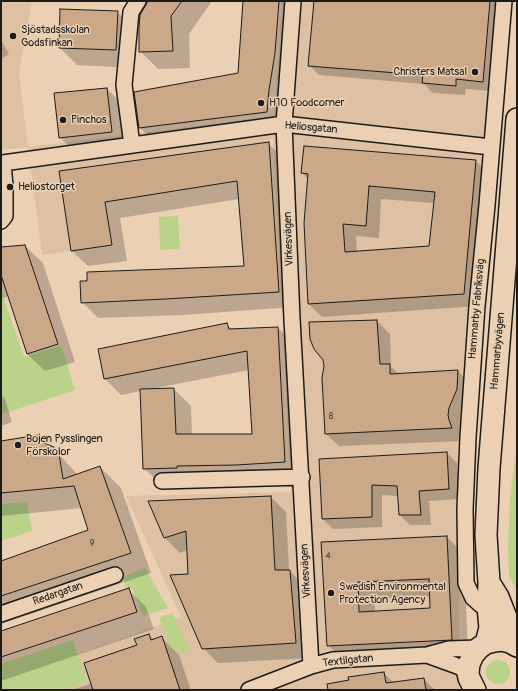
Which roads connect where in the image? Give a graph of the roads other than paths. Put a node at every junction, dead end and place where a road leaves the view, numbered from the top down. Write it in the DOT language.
graph roads {
  1 [pos="138,1"];
  2 [pos="294,1"];
  3 [pos="504,1"];
  4 [pos="517,119"];
  5 [pos="284,124"];
  6 [pos="132,145"];
  7 [pos="491,147"];
  8 [pos="1,221"];
  9 [pos="302,477"];
  10 [pos="162,481"];
  11 [pos="115,575"];
  12 [pos="489,583"];
  13 [pos="488,607"];
  14 [pos="1,614"];
  15 [pos="483,645"];
  16 [pos="517,645"];
  17 [pos="427,655"];
  18 [pos="311,666"];
  19 [pos="469,683"];
  20 [pos="249,690"];
  1 -- 6 [label="street"];
  2 -- 5 [label="street, Virkesvägen"];
  3 -- 7 [label="street, Hammarby Fabriksväg"];
  4 -- 12 [label="main road, Hammarbyvägen"];
  5 -- 6 [label="street, Heliosgatan"];
  5 -- 7 [label="street, Heliosgatan"];
  5 -- 9 [label="street, Virkesvägen"];
  6 -- 8 [label="street, Heliosgatan"];
  7 -- 13 [label="street, Hammarby Fabriksväg"];
  9 -- 10 [label="street"];
  9 -- 18 [label="street, Virkesvägen"];
  11 -- 14 [label="street, Redargatan"];
  12 -- 13 [label="main road, Hammarbyvägen"];
  12 -- 16 [label="main road, Hammarbyvägen"];
  13 -- 15 [label="main road, Hammarbyvägen"];
  15 -- 16 [label="main road, Hammarbyvägen"];
  15 -- 17 [label="street, Textilgatan"];
  15 -- 19 [label="main road, Hammarbyvägen"];
  17 -- 18 [label="street, Textilgatan"];
  17 -- 19 [label="street, Textilgatan"];
  18 -- 20 [label="street, Textilgatan"];
}
